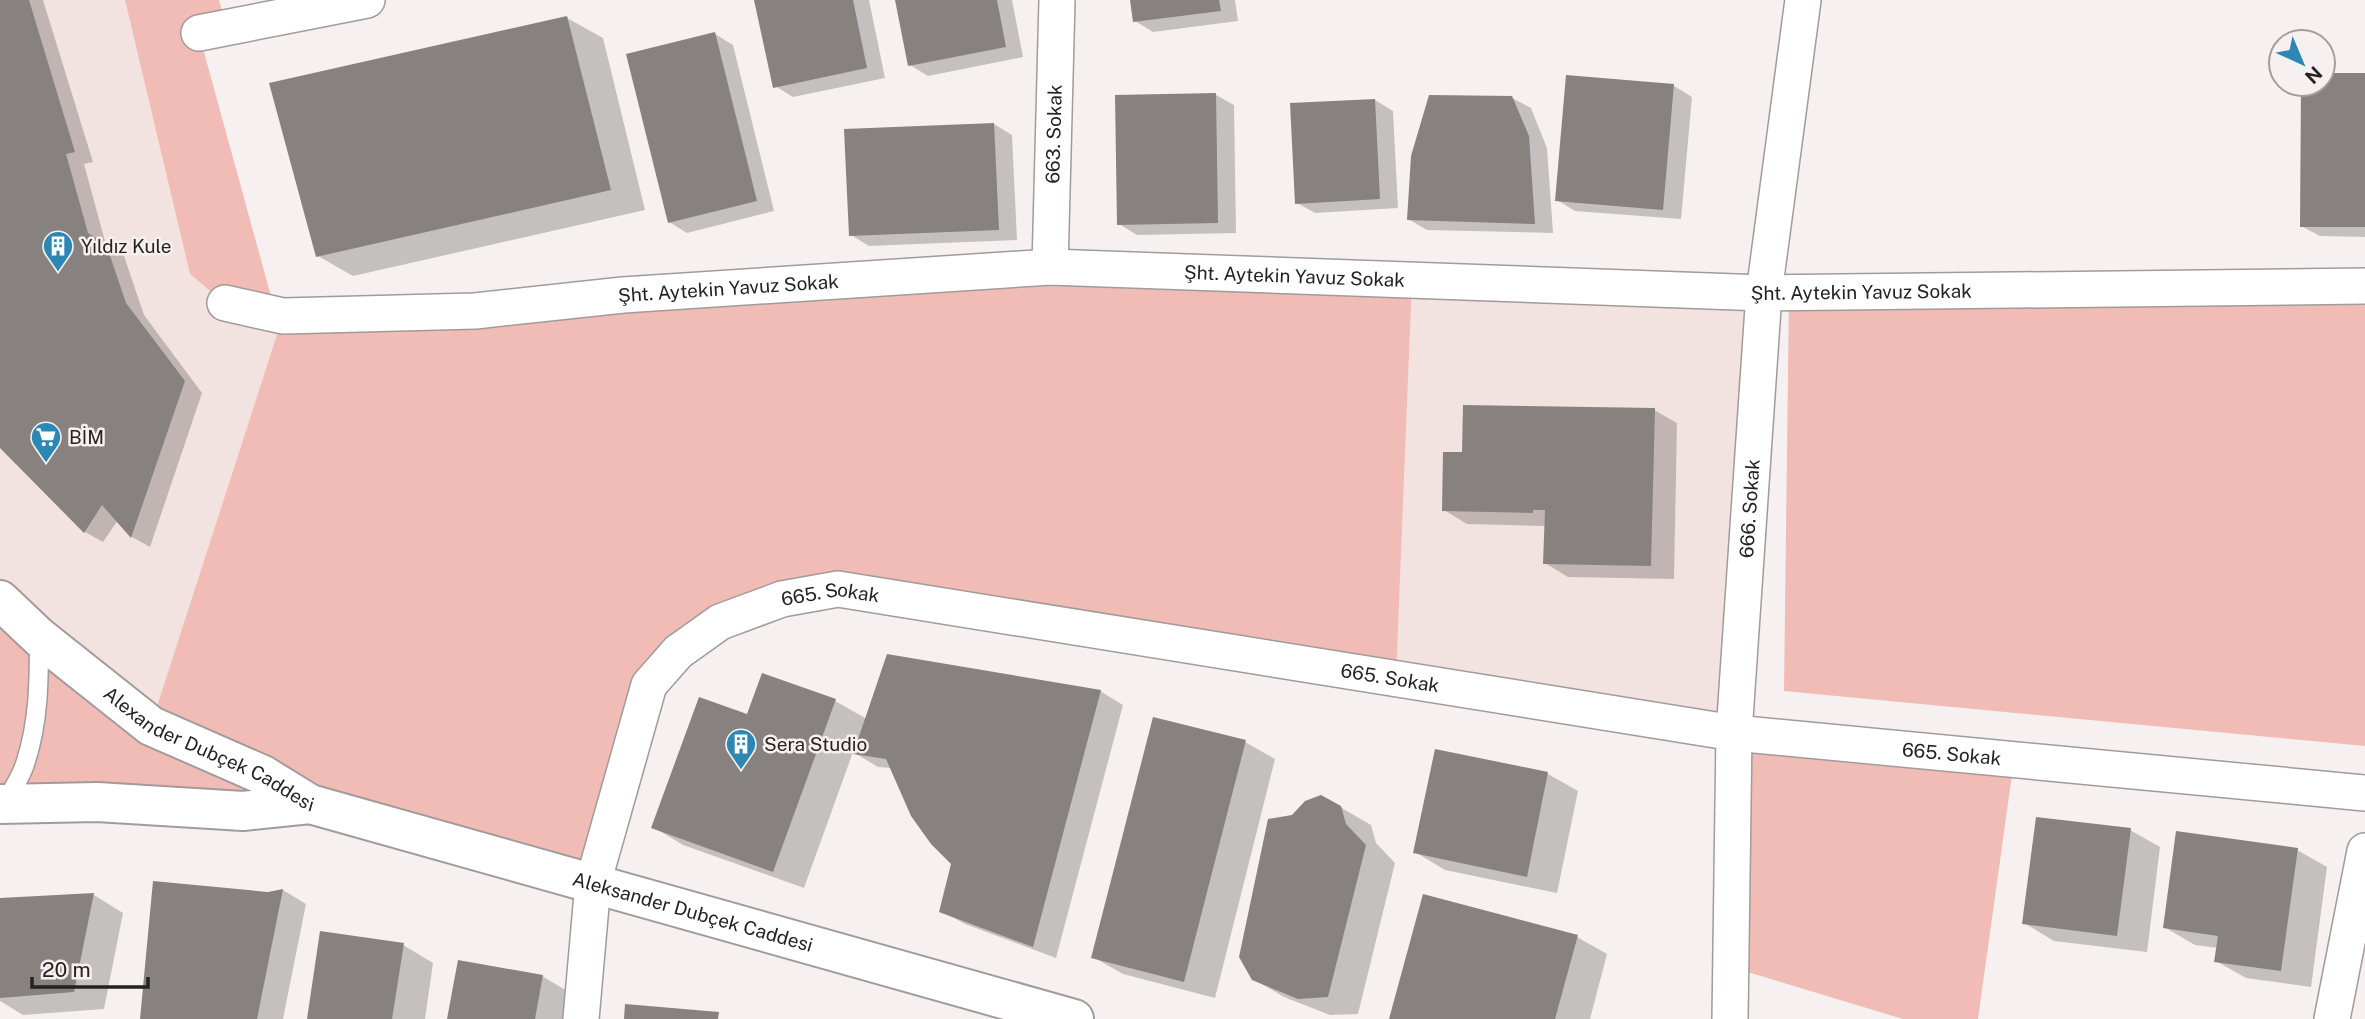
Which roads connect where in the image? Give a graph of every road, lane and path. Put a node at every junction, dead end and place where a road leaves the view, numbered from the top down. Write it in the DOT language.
graph roads {
  1 [pos="368,0"];
  2 [pos="1057,0"];
  3 [pos="1803,0"];
  4 [pos="199,33"];
  5 [pos="1050,267"];
  6 [pos="2365,286"];
  7 [pos="1764,293"];
  8 [pos="225,303"];
  9 [pos="0,600"];
  10 [pos="39,637"];
  11 [pos="1734,733"];
  12 [pos="2365,793"];
  13 [pos="3,803"];
  14 [pos="310,804"];
  15 [pos="2365,851"];
  16 [pos="593,883"];
  17 [pos="581,1019"];
  18 [pos="1074,1019"];
  19 [pos="1730,1019"];
  20 [pos="2332,1019"];
  1 -- 4 [label="street"];
  2 -- 5 [label="street, 663. Sokak"];
  3 -- 7 [label="street, 666. Sokak"];
  5 -- 7 [label="street, Şht. Aytekin Yavuz Sokak"];
  5 -- 8 [label="street, Şht. Aytekin Yavuz Sokak"];
  6 -- 7 [label="street, Şht. Aytekin Yavuz Sokak"];
  7 -- 11 [label="street, 666. Sokak"];
  9 -- 10 [label="main road, Alexander Dubçek Caddesi"];
  10 -- 13 [label="lane"];
  10 -- 14 [label="main road, Alexander Dubçek Caddesi"];
  11 -- 12 [label="street, 665. Sokak"];
  11 -- 16 [label="street, 665. Sokak"];
  11 -- 19 [label="street, 666. Sokak"];
  13 -- 14 [label="main road, Alexander Dubçek Caddesi"];
  14 -- 16 [label="main road, Aleksander Dubçek Caddesi"];
  15 -- 20 [label="street"];
  16 -- 17 [label="street, 665. Sokak"];
  16 -- 18 [label="main road, Aleksander Dubçek Caddesi"];
}
